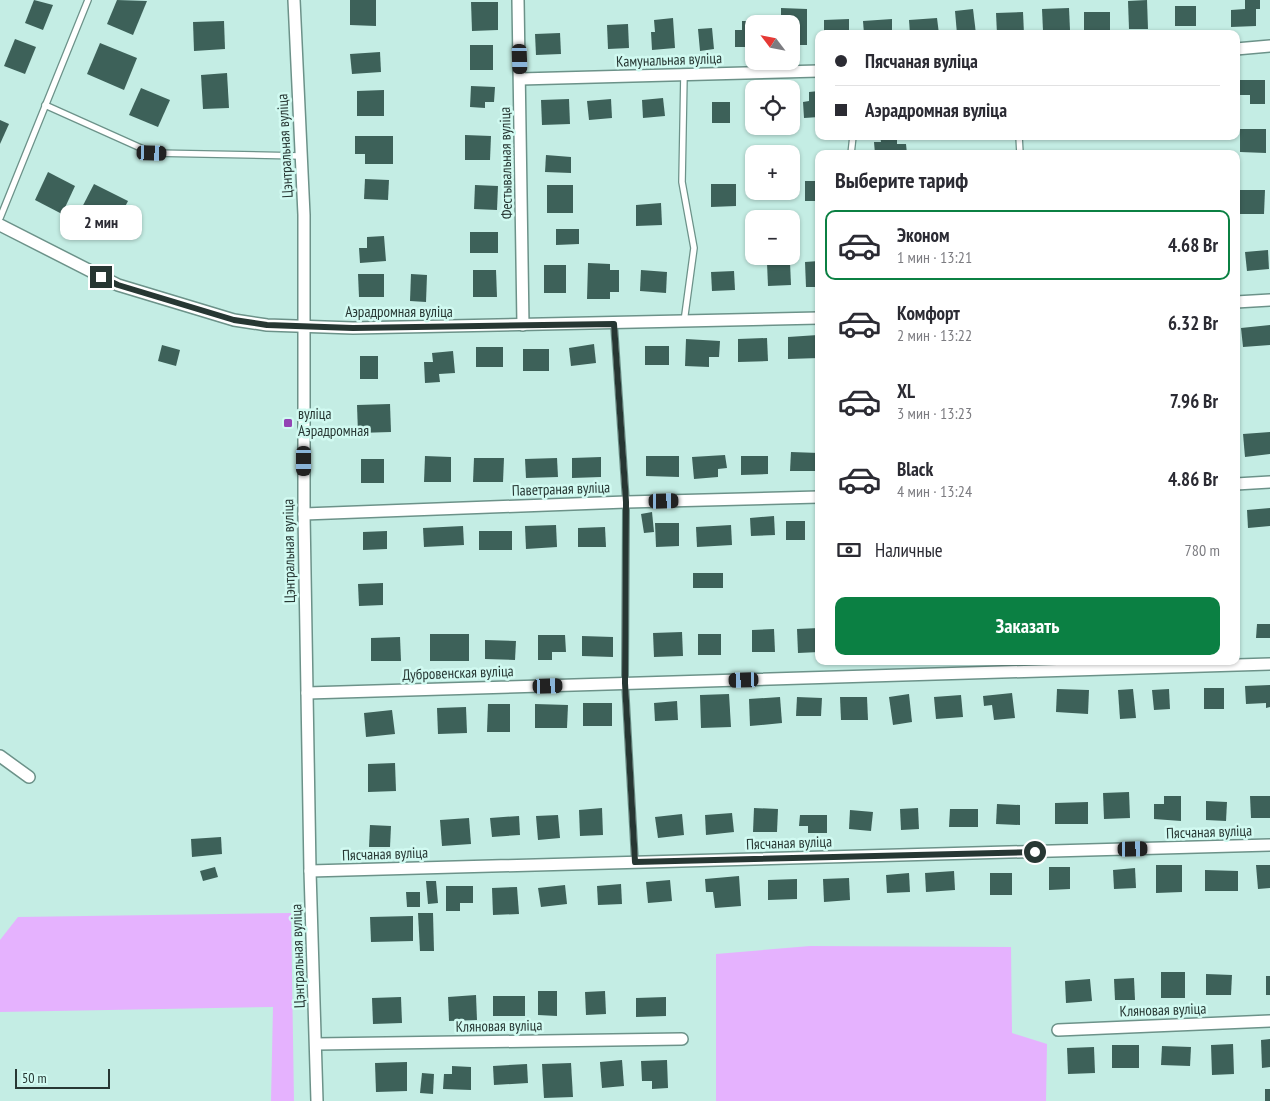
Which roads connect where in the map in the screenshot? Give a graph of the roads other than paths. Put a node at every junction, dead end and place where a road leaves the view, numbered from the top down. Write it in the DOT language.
graph roads {
  1 [pos="88,0"];
  2 [pos="294,0"];
  3 [pos="518,0"];
  4 [pos="1270,46"];
  5 [pos="1240,49"];
  6 [pos="815,71"];
  7 [pos="684,74"];
  8 [pos="520,79"];
  9 [pos="45,104"];
  10 [pos="301,156"];
  11 [pos="0,218"];
  12 [pos="0,225"];
  13 [pos="1270,300"];
  14 [pos="1240,302"];
  15 [pos="815,318"];
  16 [pos="684,322"];
  17 [pos="614,324"];
  18 [pos="304,325"];
  19 [pos="523,326"];
  20 [pos="1270,482"];
  21 [pos="1240,484"];
  22 [pos="815,497"];
  23 [pos="626,502"];
  24 [pos="304,514"];
  25 [pos="1240,664"];
  26 [pos="1270,664"];
  27 [pos="1156,665"];
  28 [pos="1041,666"];
  29 [pos="625,683"];
  30 [pos="307,693"];
  31 [pos="0,756"];
  32 [pos="29,777"];
  33 [pos="1270,845"];
  34 [pos="635,862"];
  35 [pos="310,871"];
  36 [pos="1270,1021"];
  37 [pos="1058,1030"];
  38 [pos="682,1039"];
  39 [pos="316,1044"];
  40 [pos="317,1101"];
  1 -- 9 [label="lane"];
  2 -- 10 [label="street, Цэнтральная вуліца"];
  3 -- 8 [label="street, Фестывальная вуліца"];
  4 -- 5 [label="street"];
  6 -- 7 [label="street, Камунальная вуліца"];
  7 -- 8 [label="street, Камунальная вуліца"];
  7 -- 16 [label="lane"];
  8 -- 19 [label="street, Фестывальная вуліца"];
  9 -- 10 [label="lane"];
  9 -- 11 [label="lane"];
  10 -- 18 [label="street, Цэнтральная вуліца"];
  12 -- 18 [label="street, Аэрадромная вуліца"];
  13 -- 14 [label="street"];
  15 -- 16 [label="street, Аэрадромная вуліца"];
  16 -- 17 [label="street, Аэрадромная вуліца"];
  17 -- 19 [label="street, Аэрадромная вуліца"];
  17 -- 23 [label="lane"];
  18 -- 19 [label="street, Аэрадромная вуліца"];
  18 -- 24 [label="street, Цэнтральная вуліца"];
  20 -- 21 [label="street"];
  22 -- 23 [label="street, Паветраная вуліца"];
  23 -- 24 [label="street, Паветраная вуліца"];
  23 -- 29 [label="lane"];
  24 -- 30 [label="street, Цэнтральная вуліца"];
  25 -- 26 [label="street, Дубровенская вуліца"];
  27 -- 28 [label="street, Дубровенская вуліца"];
  28 -- 29 [label="street, Дубровенская вуліца"];
  29 -- 30 [label="street, Дубровенская вуліца"];
  29 -- 34 [label="lane"];
  30 -- 35 [label="street, Цэнтральная вуліца"];
  31 -- 32 [label="street"];
  33 -- 34 [label="street, Пясчаная вуліца"];
  34 -- 35 [label="street, Пясчаная вуліца"];
  35 -- 39 [label="street, Цэнтральная вуліца"];
  36 -- 37 [label="street, Кляновая вуліца"];
  38 -- 39 [label="street, Кляновая вуліца"];
  39 -- 40 [label="street, Цэнтральная вуліца"];
}
